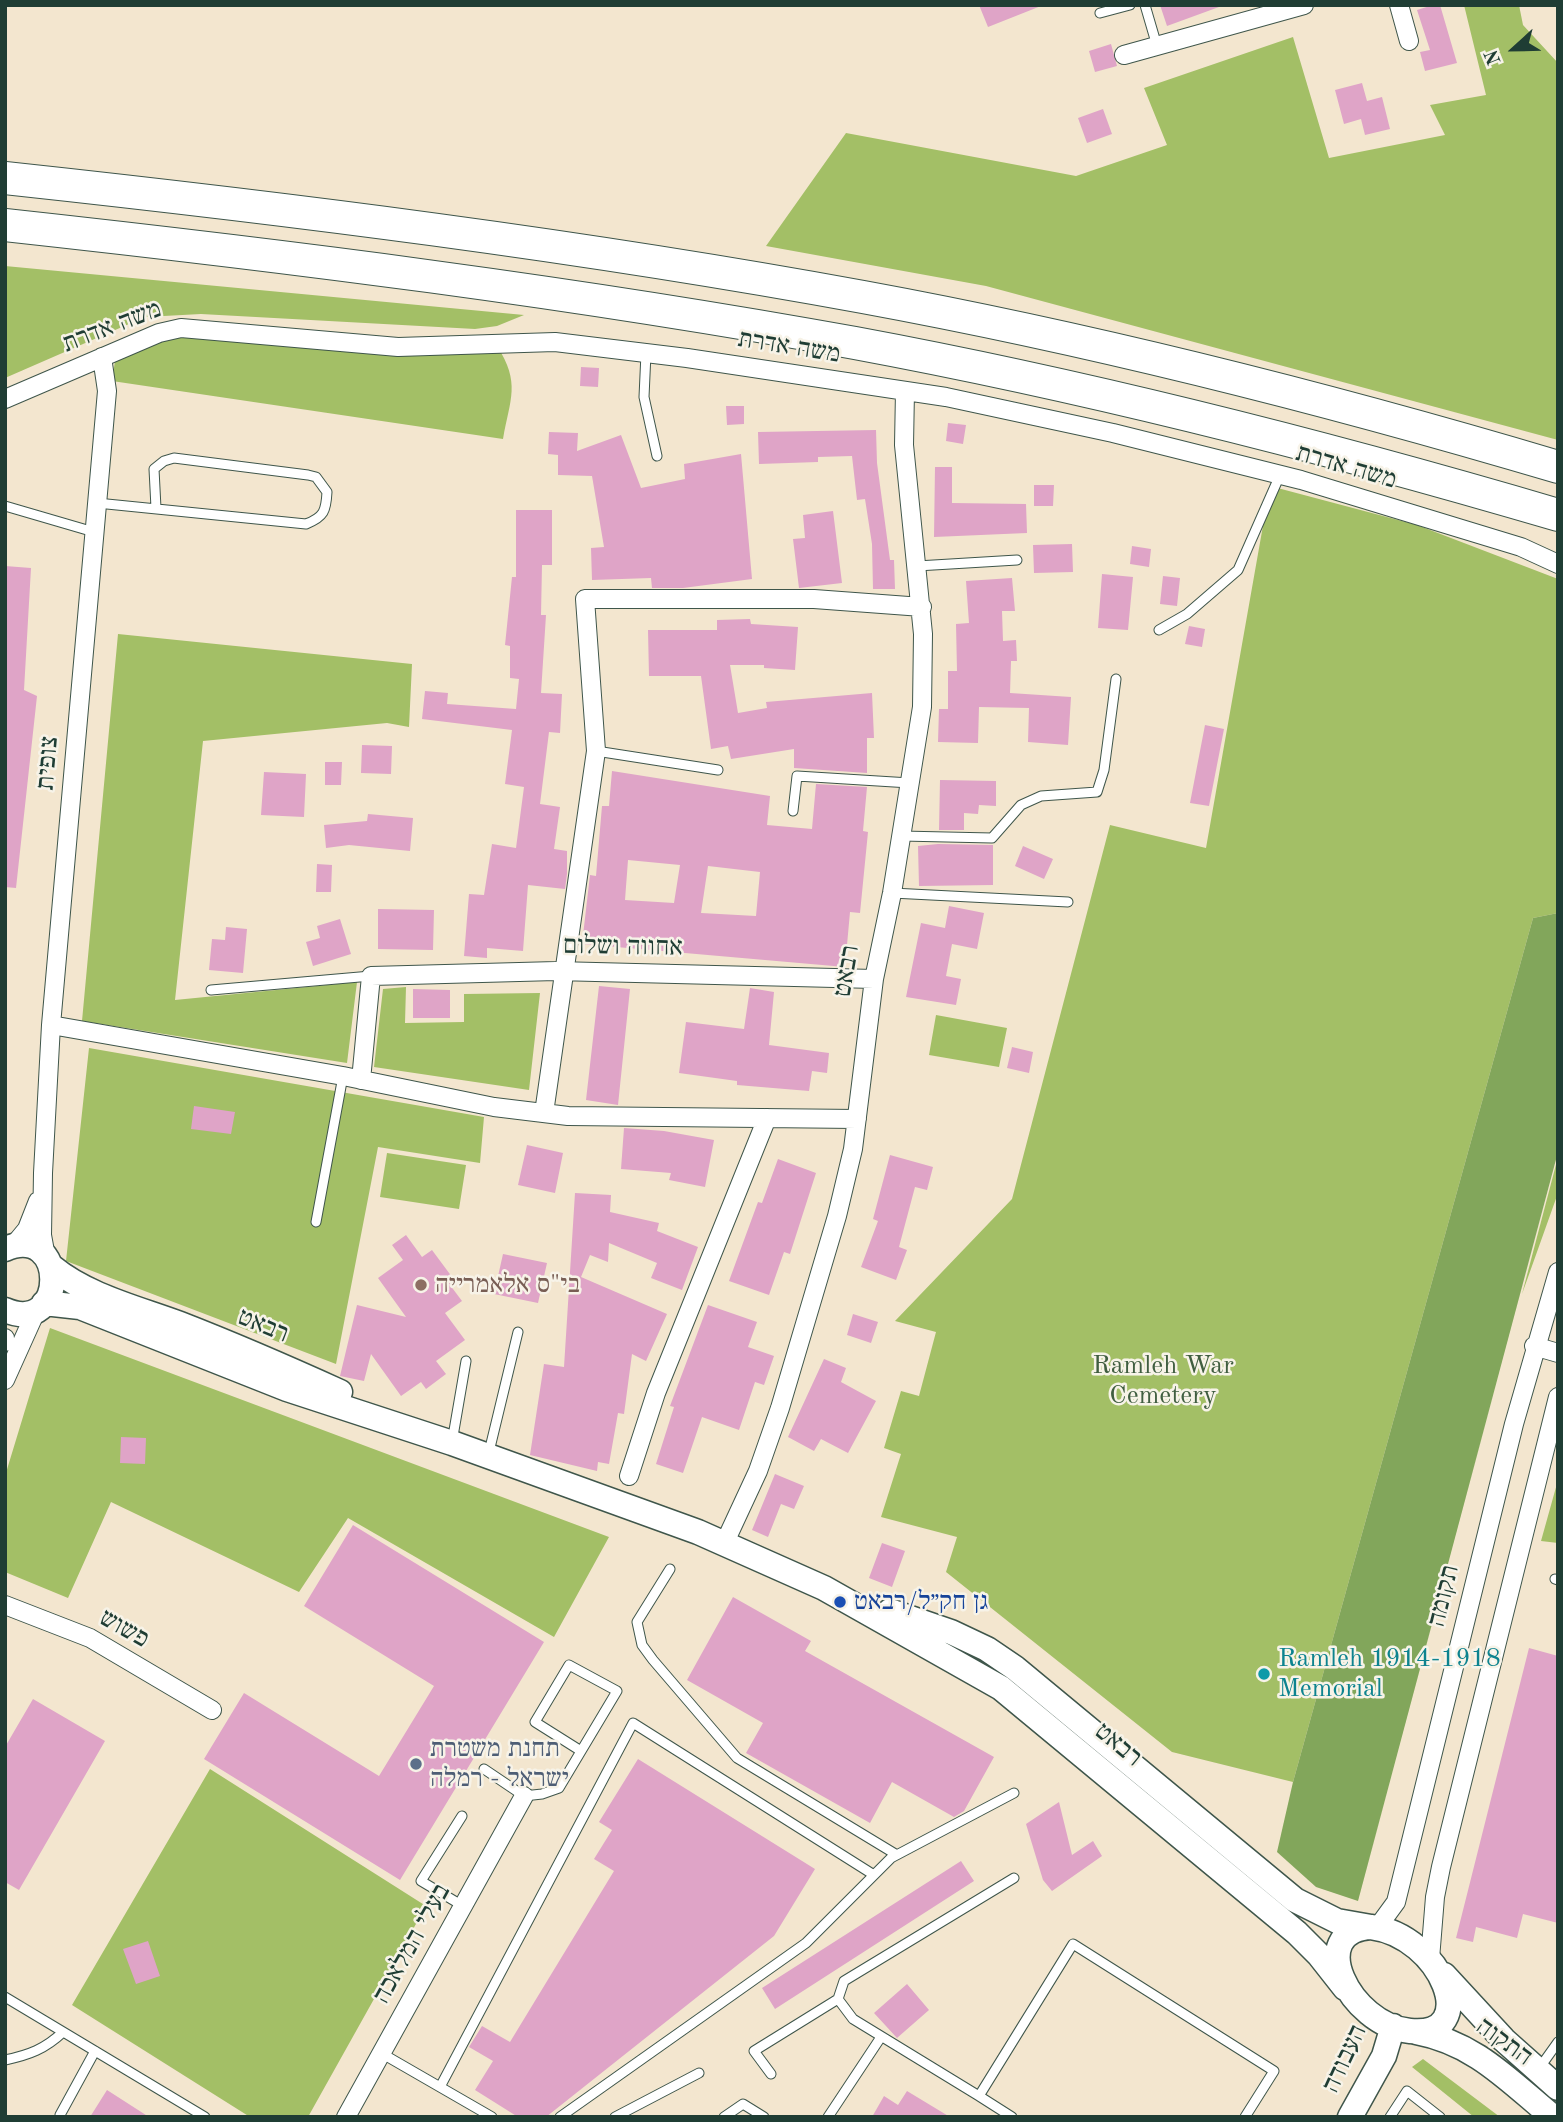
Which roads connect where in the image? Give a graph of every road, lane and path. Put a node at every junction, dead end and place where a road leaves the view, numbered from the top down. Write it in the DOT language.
graph roads {
  1 [pos="1130,5"];
  2 [pos="1145,5"];
  3 [pos="1304,5"];
  4 [pos="1399,5"];
  5 [pos="1100,13"];
  6 [pos="1409,41"];
  7 [pos="1157,46"];
  8 [pos="1125,55"];
  9 [pos="5,178"];
  10 [pos="5,225"];
  11 [pos="646,353"];
  12 [pos="102,357"];
  13 [pos="905,391"];
  14 [pos="5,399"];
  15 [pos="657,456"];
  16 [pos="1558,467"];
  17 [pos="1280,475"];
  18 [pos="97,503"];
  19 [pos="5,506"];
  20 [pos="156,508"];
  21 [pos="1558,515"];
  22 [pos="94,532"];
  23 [pos="1017,559"];
  24 [pos="1558,564"];
  25 [pos="917,566"];
  26 [pos="922,607"];
  27 [pos="1159,630"];
  28 [pos="1116,679"];
  29 [pos="596,751"];
  30 [pos="718,770"];
  31 [pos="910,783"];
  32 [pos="793,811"];
  33 [pos="901,836"];
  34 [pos="892,893"];
  35 [pos="1068,902"];
  36 [pos="565,971"];
  37 [pos="371,976"];
  38 [pos="874,979"];
  39 [pos="211,990"];
  40 [pos="51,1025"];
  41 [pos="352,1078"];
  42 [pos="544,1113"];
  43 [pos="767,1118"];
  44 [pos="857,1119"];
  45 [pos="43,1173"];
  46 [pos="316,1222"];
  47 [pos="9,1248"];
  48 [pos="49,1262"];
  49 [pos="1558,1272"];
  50 [pos="41,1306"];
  51 [pos="5,1310"];
  52 [pos="519,1332"];
  53 [pos="1534,1346"];
  54 [pos="1558,1353"];
  55 [pos="466,1361"];
  56 [pos="5,1380"];
  57 [pos="1558,1397"];
  58 [pos="1553,1427"];
  59 [pos="452,1443"];
  60 [pos="488,1456"];
  61 [pos="629,1476"];
  62 [pos="724,1542"];
  63 [pos="670,1569"];
  64 [pos="824,1588"];
  65 [pos="5,1605"];
  66 [pos="212,1710"];
  67 [pos="580,1751"];
  68 [pos="484,1769"];
  69 [pos="1014,1793"];
  70 [pos="524,1796"];
  71 [pos="462,1816"];
  72 [pos="897,1855"];
  73 [pos="874,1875"];
  74 [pos="1014,1878"];
  75 [pos="463,1906"];
  76 [pos="1374,1927"];
  77 [pos="1435,1964"];
  78 [pos="1345,1988"];
  79 [pos="5,1997"];
  80 [pos="838,1999"];
  81 [pos="1402,2029"];
  82 [pos="63,2032"];
  83 [pos="881,2037"];
  84 [pos="1558,2042"];
  85 [pos="95,2051"];
  86 [pos="381,2053"];
  87 [pos="5,2060"];
  88 [pos="1537,2071"];
  89 [pos="699,2073"];
  90 [pos="771,2074"];
  91 [pos="440,2087"];
  92 [pos="1558,2088"];
  93 [pos="979,2096"];
  94 [pos="61,2115"];
  95 [pos="205,2117"];
  96 [pos="346,2117"];
  97 [pos="492,2117"];
  98 [pos="560,2117"];
  99 [pos="615,2117"];
  100 [pos="724,2117"];
  101 [pos="764,2117"];
  102 [pos="828,2117"];
  103 [pos="1012,2117"];
  104 [pos="1245,2117"];
  105 [pos="1350,2117"];
  106 [pos="1390,2117"];
  107 [pos="1440,2117"];
  108 [pos="1553,2117"];
  1 -- 5 [label="lane"];
  2 -- 7 [label="lane"];
  3 -- 7 [label="street"];
  4 -- 6 [label="street"];
  7 -- 8 [label="street"];
  9 -- 16 [label="highway"];
  10 -- 21 [label="highway"];
  11 -- 12 [label="street, משה אדרת"];
  11 -- 13 [label="street, משה אדרת"];
  11 -- 15 [label="lane"];
  12 -- 14 [label="street, משה אדרת"];
  12 -- 18 [label="street, צופית"];
  13 -- 17 [label="street, משה אדרת"];
  13 -- 25 [label="street, רבאט"];
  17 -- 24 [label="street, משה אדרת"];
  17 -- 27 [label="lane"];
  18 -- 20 [label="lane"];
  18 -- 22 [label="street, צופית"];
  19 -- 22 [label="lane"];
  20 -- 20 [label="lane"];
  22 -- 40 [label="street, צופית"];
  23 -- 25 [label="lane"];
  25 -- 26 [label="street, רבאט"];
  26 -- 29 [label="street"];
  26 -- 31 [label="street, רבאט"];
  28 -- 33 [label="lane"];
  29 -- 30 [label="lane"];
  29 -- 36 [label="street"];
  31 -- 32 [label="lane"];
  31 -- 33 [label="street, רבאט"];
  33 -- 34 [label="street, רבאט"];
  34 -- 35 [label="lane"];
  34 -- 38 [label="street, רבאט"];
  36 -- 37 [label="street, אחווה ושלום"];
  36 -- 38 [label="street, אחווה ושלום"];
  36 -- 42 [label="street"];
  37 -- 39 [label="lane"];
  37 -- 41 [label="street"];
  38 -- 44 [label="street, רבאט"];
  40 -- 41 [label="street"];
  40 -- 45 [label="street, צופית"];
  41 -- 42 [label="street"];
  41 -- 46 [label="lane"];
  42 -- 43 [label="street"];
  43 -- 44 [label="street"];
  43 -- 61 [label="street"];
  44 -- 62 [label="street, רבאט"];
  45 -- 47 [label="street, צופית"];
  45 -- 48 [label="street, צופית"];
  47 -- 48 [label="street, רבאט"];
  48 -- 50 [label="street"];
  48 -- 59 [label="street, רבאט"];
  49 -- 53 [label="street, תקומה"];
  50 -- 51 [label="street, רבאט"];
  50 -- 56 [label="street"];
  50 -- 59 [label="street, רבאט"];
  52 -- 60 [label="lane"];
  53 -- 54 [label="street"];
  53 -- 76 [label="street, תקומה"];
  55 -- 59 [label="lane"];
  57 -- 58 [label="street"];
  58 -- 77 [label="street"];
  59 -- 60 [label="street, רבאט"];
  60 -- 62 [label="street, רבאט"];
  62 -- 64 [label="street, רבאט"];
  63 -- 72 [label="lane"];
  64 -- 76 [label="street, רבאט"];
  64 -- 78 [label="street, רבאט"];
  65 -- 66 [label="street, פשוש"];
  67 -- 67 [label="lane"];
  67 -- 70 [label="lane"];
  68 -- 70 [label="lane"];
  69 -- 72 [label="lane"];
  70 -- 75 [label="street, בעלי המלאכה"];
  71 -- 75 [label="lane"];
  72 -- 73 [label="lane"];
  73 -- 91 [label="lane"];
  73 -- 98 [label="lane"];
  74 -- 80 [label="lane"];
  75 -- 86 [label="street, בעלי המלאכה"];
  76 -- 77 [label="street"];
  76 -- 78 [label="street"];
  77 -- 81 [label="street"];
  77 -- 88 [label="street, התקוה"];
  78 -- 81 [label="street"];
  79 -- 82 [label="lane"];
  80 -- 83 [label="lane"];
  80 -- 90 [label="lane"];
  81 -- 105 [label="street, העבודה"];
  81 -- 108 [label="street, התקוה"];
  82 -- 85 [label="lane"];
  82 -- 87 [label="lane"];
  83 -- 93 [label="lane"];
  83 -- 102 [label="lane"];
  84 -- 88 [label="lane"];
  85 -- 94 [label="lane"];
  85 -- 95 [label="lane"];
  86 -- 91 [label="lane"];
  86 -- 96 [label="street, בעלי המלאכה"];
  88 -- 92 [label="street, התקוה"];
  89 -- 99 [label="lane"];
  91 -- 97 [label="lane"];
  93 -- 103 [label="lane"];
  93 -- 104 [label="lane"];
  100 -- 101 [label="lane"];
  106 -- 107 [label="lane"];
}
